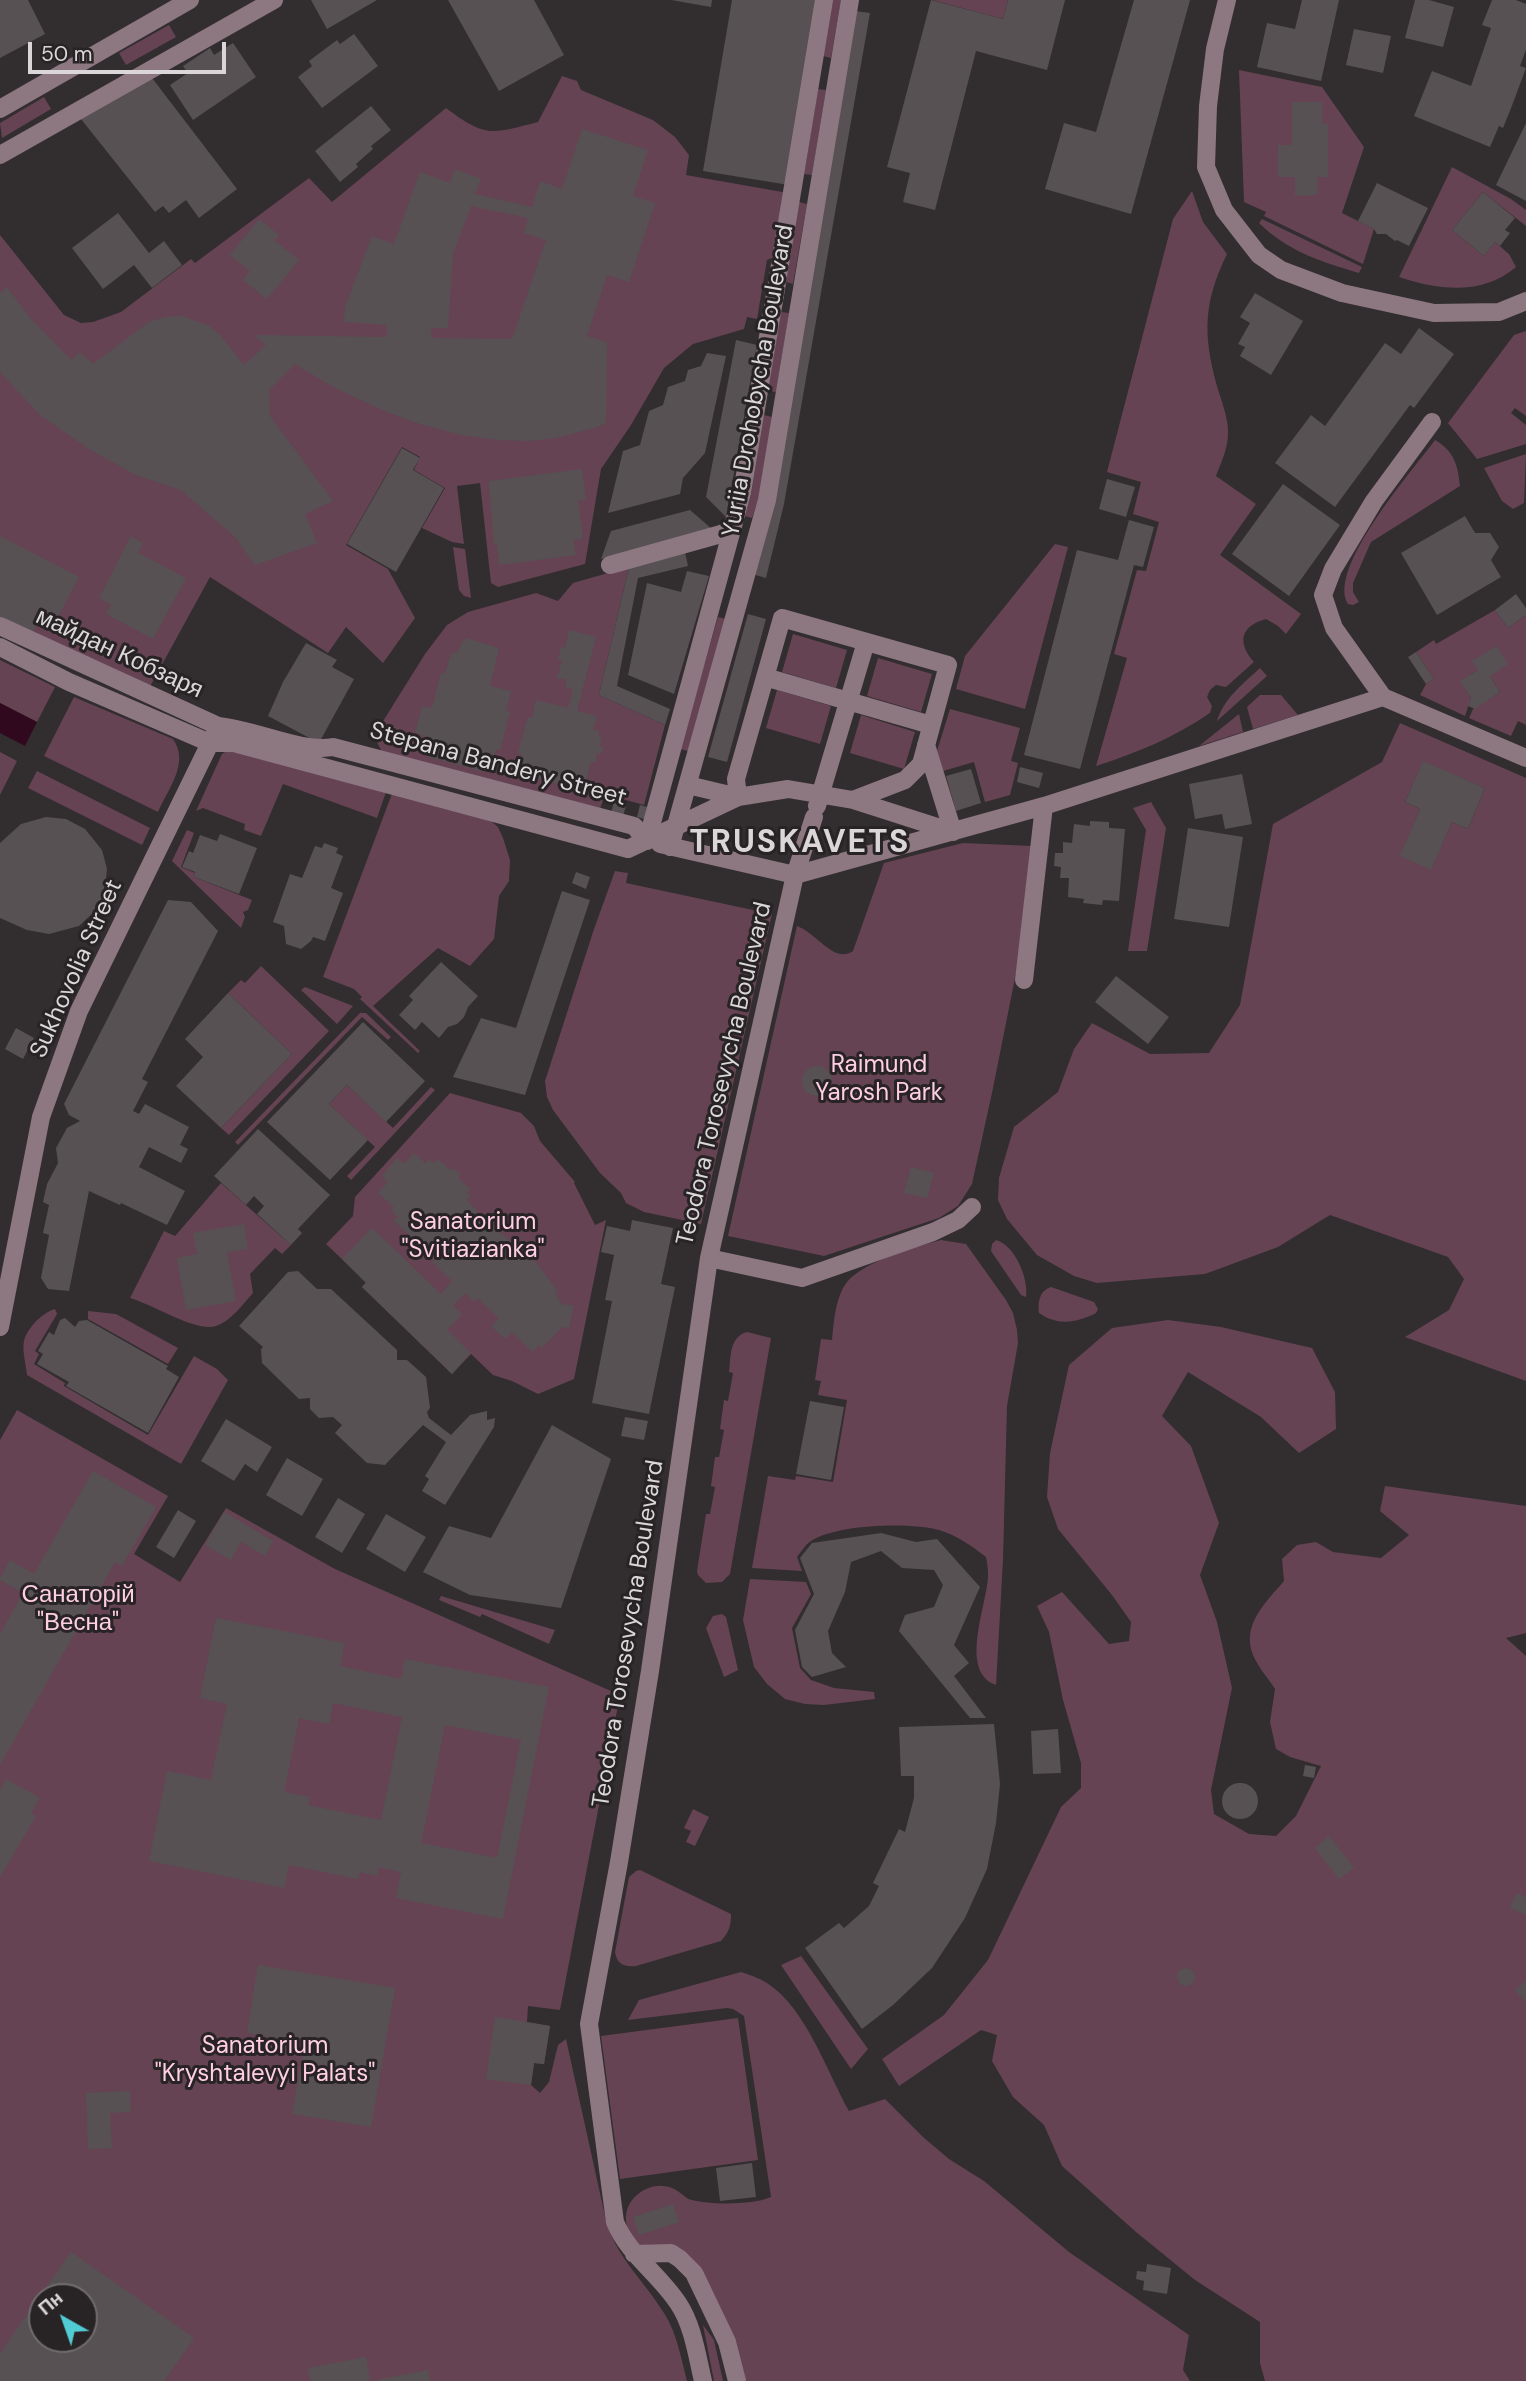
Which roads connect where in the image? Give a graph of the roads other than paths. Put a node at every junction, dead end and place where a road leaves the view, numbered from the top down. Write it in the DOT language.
graph roads {
  1 [pos="190,0"];
  2 [pos="274,0"];
  3 [pos="824,0"];
  4 [pos="850,0"];
  5 [pos="1227,0"];
  6 [pos="0,109"];
  7 [pos="0,155"];
  8 [pos="1526,301"];
  9 [pos="1432,422"];
  10 [pos="732,529"];
  11 [pos="610,565"];
  12 [pos="0,626"];
  13 [pos="866,642"];
  14 [pos="0,648"];
  15 [pos="765,677"];
  16 [pos="1383,697"];
  17 [pos="849,701"];
  18 [pos="931,725"];
  19 [pos="218,726"];
  20 [pos="926,745"];
  21 [pos="208,748"];
  22 [pos="1526,758"];
  23 [pos="688,785"];
  24 [pos="738,797"];
  25 [pos="853,800"];
  26 [pos="817,806"];
  27 [pos="1044,806"];
  28 [pos="676,827"];
  29 [pos="953,832"];
  30 [pos="646,841"];
  31 [pos="670,847"];
  32 [pos="795,875"];
  33 [pos="1024,980"];
  34 [pos="971,1207"];
  35 [pos="709,1258"];
  36 [pos="0,1327"];
  37 [pos="634,2254"];
  38 [pos="703,2381"];
  39 [pos="737,2381"];
  1 -- 6 [label="street"];
  2 -- 7 [label="street"];
  3 -- 10 [label="street, Yuriia Drohobycha Boulevard"];
  4 -- 23 [label="street, Yuriia Drohobycha Boulevard"];
  5 -- 8 [label="street"];
  9 -- 16 [label="street"];
  10 -- 11 [label="street"];
  10 -- 30 [label="street, Yuriia Drohobycha Boulevard"];
  12 -- 19 [label="street, майдан Кобзаря"];
  13 -- 15 [label="street"];
  13 -- 17 [label="street, Teodora Torosevycha Boulevard"];
  13 -- 18 [label="street"];
  14 -- 21 [label="street, майдан Кобзаря"];
  15 -- 17 [label="street"];
  15 -- 24 [label="street"];
  16 -- 22 [label="street"];
  16 -- 27 [label="street"];
  17 -- 18 [label="street"];
  17 -- 26 [label="street, Teodora Torosevycha Boulevard"];
  18 -- 20 [label="street"];
  19 -- 21 [label="street, Sukhovolia Street"];
  19 -- 30 [label="street, Stepana Bandery Street"];
  20 -- 25 [label="street"];
  20 -- 29 [label="street"];
  21 -- 30 [label="street, Stepana Bandery Street"];
  21 -- 36 [label="street, Sukhovolia Street"];
  23 -- 24 [label="street"];
  23 -- 28 [label="street, Yuriia Drohobycha Boulevard"];
  24 -- 26 [label="street"];
  24 -- 28 [label="street"];
  25 -- 26 [label="street"];
  25 -- 29 [label="street"];
  26 -- 32 [label="street, Teodora Torosevycha Boulevard"];
  27 -- 29 [label="street"];
  27 -- 33 [label="street"];
  28 -- 30 [label="street"];
  28 -- 31 [label="street, Yuriia Drohobycha Boulevard"];
  29 -- 32 [label="street"];
  30 -- 31 [label="street"];
  31 -- 32 [label="street"];
  32 -- 35 [label="street, Teodora Torosevycha Boulevard"];
  34 -- 35 [label="street"];
  35 -- 37 [label="street, Teodora Torosevycha Boulevard"];
  37 -- 38 [label="street, Teodora Torosevycha Boulevard"];
  37 -- 39 [label="street"];
}
